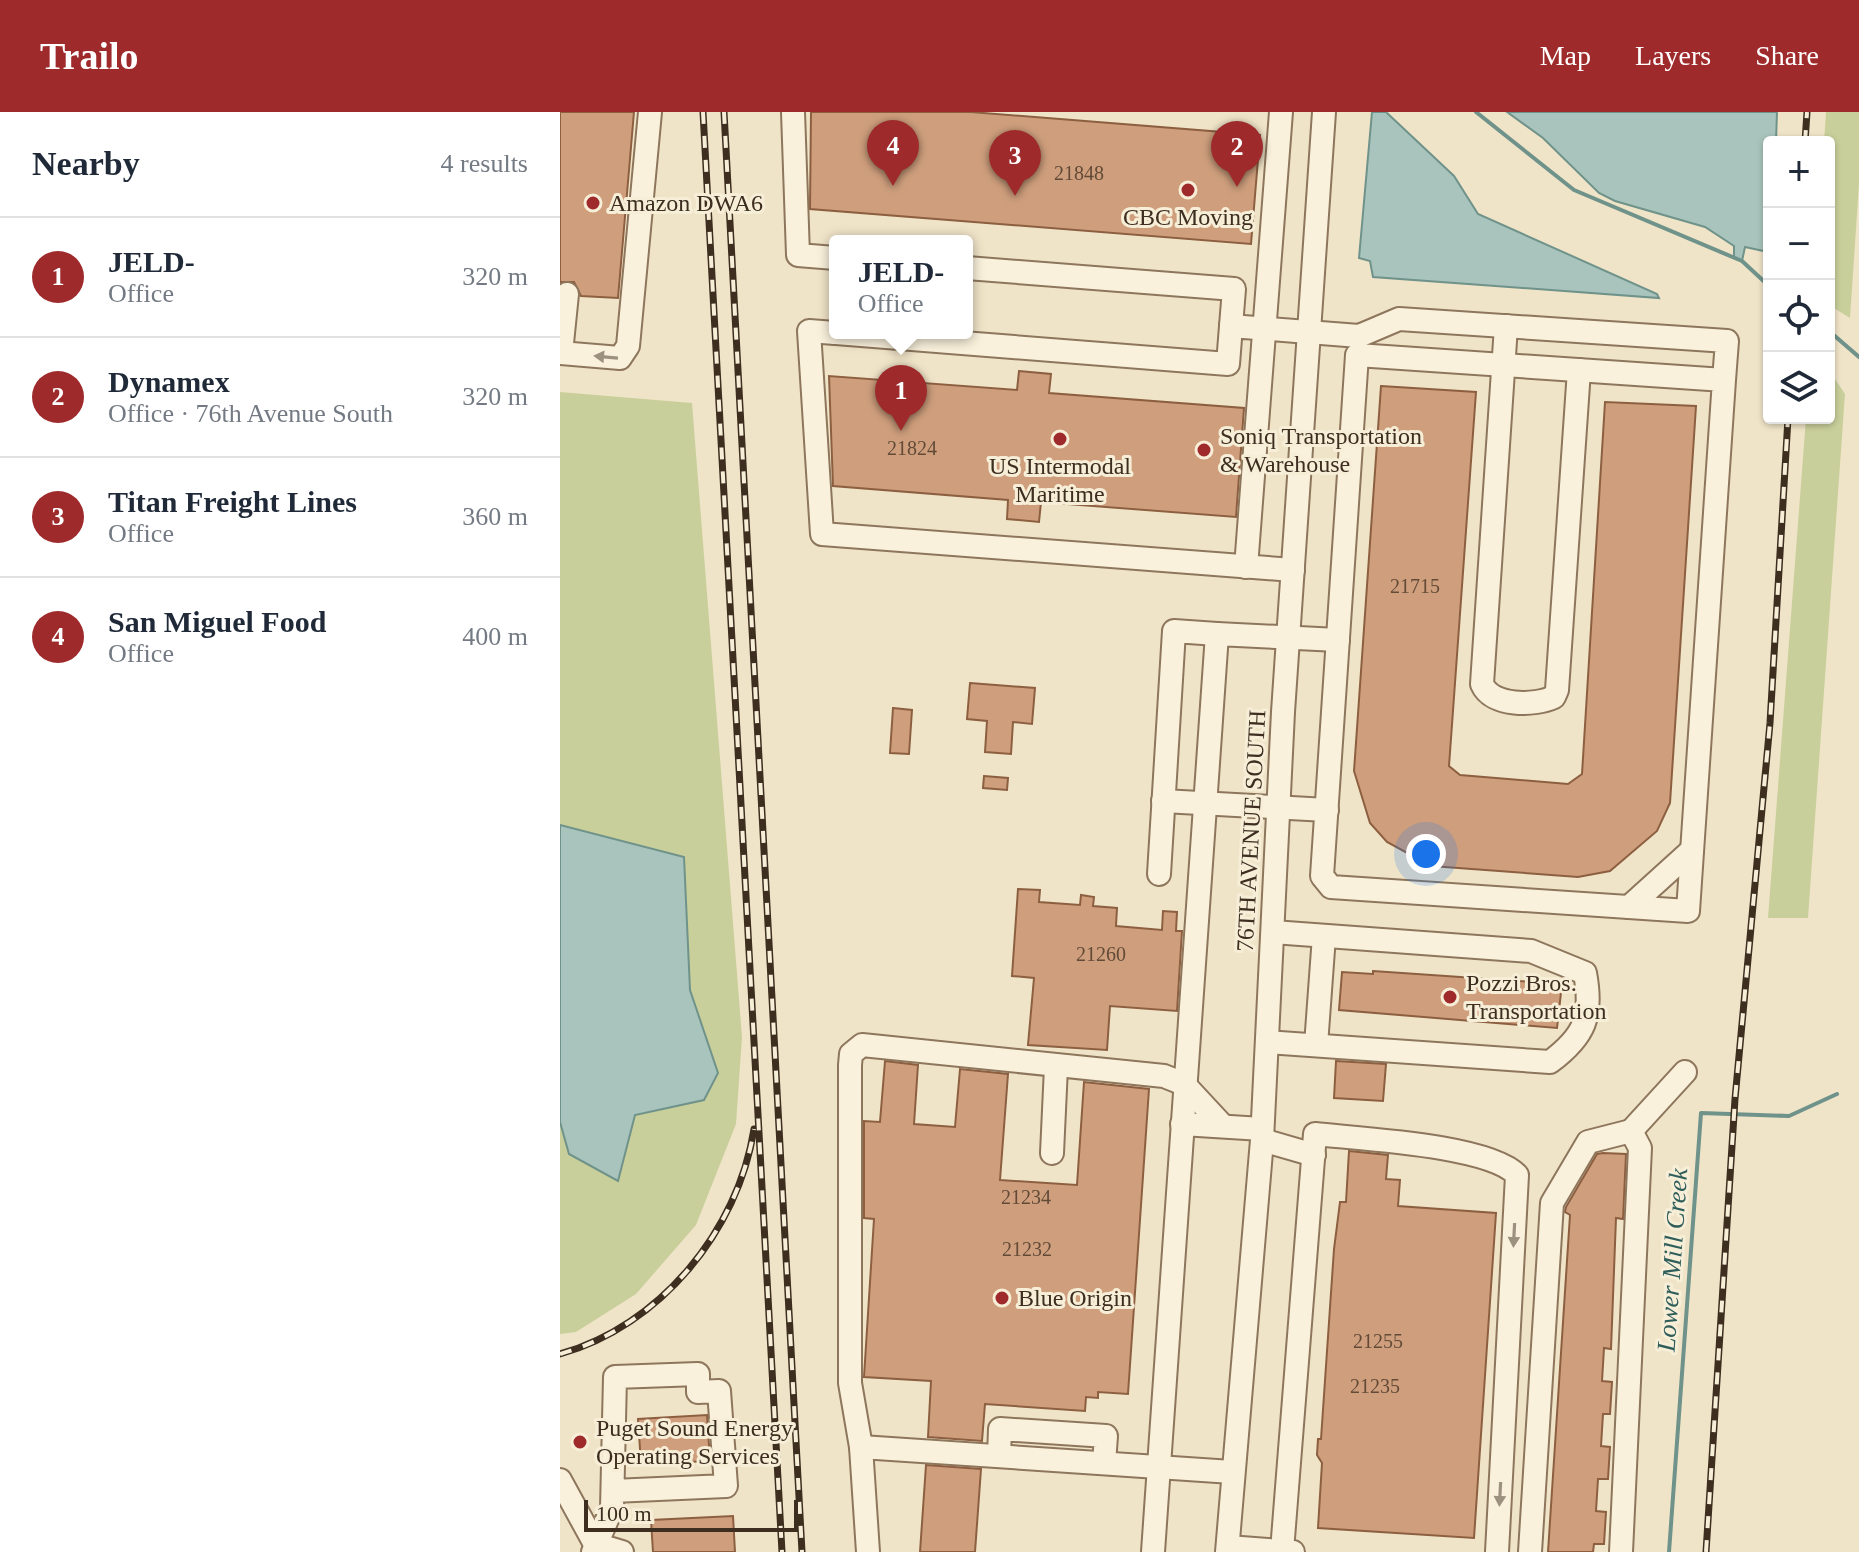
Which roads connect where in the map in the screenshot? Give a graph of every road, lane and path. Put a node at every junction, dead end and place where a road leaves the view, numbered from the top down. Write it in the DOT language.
graph roads {
  1 [pos="650,112"];
  2 [pos="793,112"];
  3 [pos="1281,112"];
  4 [pos="1324,112"];
  5 [pos="829,258"];
  6 [pos="973,268"];
  7 [pos="567,294"];
  8 [pos="1231,326"];
  9 [pos="1506,326"];
  10 [pos="1264,328"];
  11 [pos="829,332"];
  12 [pos="1309,332"];
  13 [pos="912,339"];
  14 [pos="561,353"];
  15 [pos="1504,365"];
  16 [pos="1579,370"];
  17 [pos="1724,380"];
  18 [pos="1246,567"];
  19 [pos="1293,570"];
  20 [pos="1217,634"];
  21 [pos="1288,637"];
  22 [pos="1338,640"];
  23 [pos="1163,801"];
  24 [pos="1205,804"];
  25 [pos="1279,807"];
  26 [pos="1327,810"];
  27 [pos="1692,850"];
  28 [pos="1159,874"];
  29 [pos="1629,907"];
  30 [pos="1273,932"];
  31 [pos="1324,936"];
  32 [pos="1267,1042"];
  33 [pos="1316,1045"];
  34 [pos="1056,1067"];
  35 [pos="1685,1072"];
  36 [pos="1184,1084"];
  37 [pos="1182,1124"];
  38 [pos="1223,1126"];
  39 [pos="1631,1131"];
  40 [pos="1262,1134"];
  41 [pos="1052,1153"];
  42 [pos="1314,1155"];
  43 [pos="861,1447"];
  44 [pos="1159,1467"];
  45 [pos="1232,1472"];
  46 [pos="560,1480"];
  47 [pos="613,1491"];
  48 [pos="594,1548"];
  49 [pos="1227,1549"];
  50 [pos="1282,1551"];
  51 [pos="622,1552"];
  52 [pos="868,1552"];
  53 [pos="1153,1552"];
  54 [pos="1294,1552"];
  55 [pos="1497,1552"];
  56 [pos="1530,1552"];
  57 [pos="1621,1552"];
  1 -- 14 [label="street, one-way"];
  2 -- 5 [label="street"];
  3 -- 10 [label="street"];
  4 -- 12 [label="street, 76TH AVENUE SOUTH"];
  6 -- 8 [label="street"];
  7 -- 14 [label="street"];
  8 -- 10 [label="street"];
  8 -- 13 [label="street"];
  9 -- 12 [label="street"];
  9 -- 15 [label="street"];
  9 -- 17 [label="street"];
  10 -- 12 [label="street"];
  10 -- 18 [label="street"];
  11 -- 18 [label="street"];
  12 -- 19 [label="street, 76TH AVENUE SOUTH"];
  15 -- 16 [label="street"];
  15 -- 16 [label="street"];
  15 -- 22 [label="street"];
  16 -- 17 [label="street"];
  17 -- 27 [label="street"];
  18 -- 19 [label="street"];
  19 -- 21 [label="street, 76TH AVENUE SOUTH"];
  20 -- 21 [label="street"];
  20 -- 23 [label="street"];
  20 -- 24 [label="street"];
  21 -- 22 [label="street"];
  21 -- 25 [label="street, 76TH AVENUE SOUTH"];
  22 -- 26 [label="street"];
  23 -- 24 [label="street"];
  23 -- 28 [label="street"];
  24 -- 25 [label="street"];
  24 -- 36 [label="street"];
  25 -- 26 [label="street"];
  25 -- 30 [label="street, 76TH AVENUE SOUTH"];
  26 -- 29 [label="street"];
  27 -- 29 [label="street"];
  27 -- 29 [label="street"];
  30 -- 31 [label="street"];
  30 -- 32 [label="street, 76TH AVENUE SOUTH"];
  31 -- 33 [label="street"];
  31 -- 33 [label="street"];
  32 -- 33 [label="street"];
  32 -- 40 [label="street, 76TH AVENUE SOUTH"];
  34 -- 36 [label="street"];
  34 -- 41 [label="street"];
  34 -- 43 [label="street"];
  35 -- 39 [label="street"];
  36 -- 37 [label="street"];
  36 -- 38 [label="street"];
  37 -- 38 [label="street"];
  37 -- 44 [label="street"];
  38 -- 40 [label="street"];
  39 -- 56 [label="street"];
  39 -- 57 [label="street"];
  40 -- 42 [label="street"];
  40 -- 45 [label="street, 76TH AVENUE SOUTH"];
  42 -- 50 [label="street"];
  42 -- 55 [label="street, one-way"];
  43 -- 44 [label="street"];
  43 -- 52 [label="street"];
  44 -- 45 [label="street"];
  44 -- 53 [label="street"];
  45 -- 49 [label="street, 76TH AVENUE SOUTH"];
  46 -- 48 [label="street"];
  47 -- 47 [label="street"];
  47 -- 48 [label="street"];
  48 -- 51 [label="street"];
  49 -- 50 [label="street"];
  50 -- 54 [label="street"];
}
